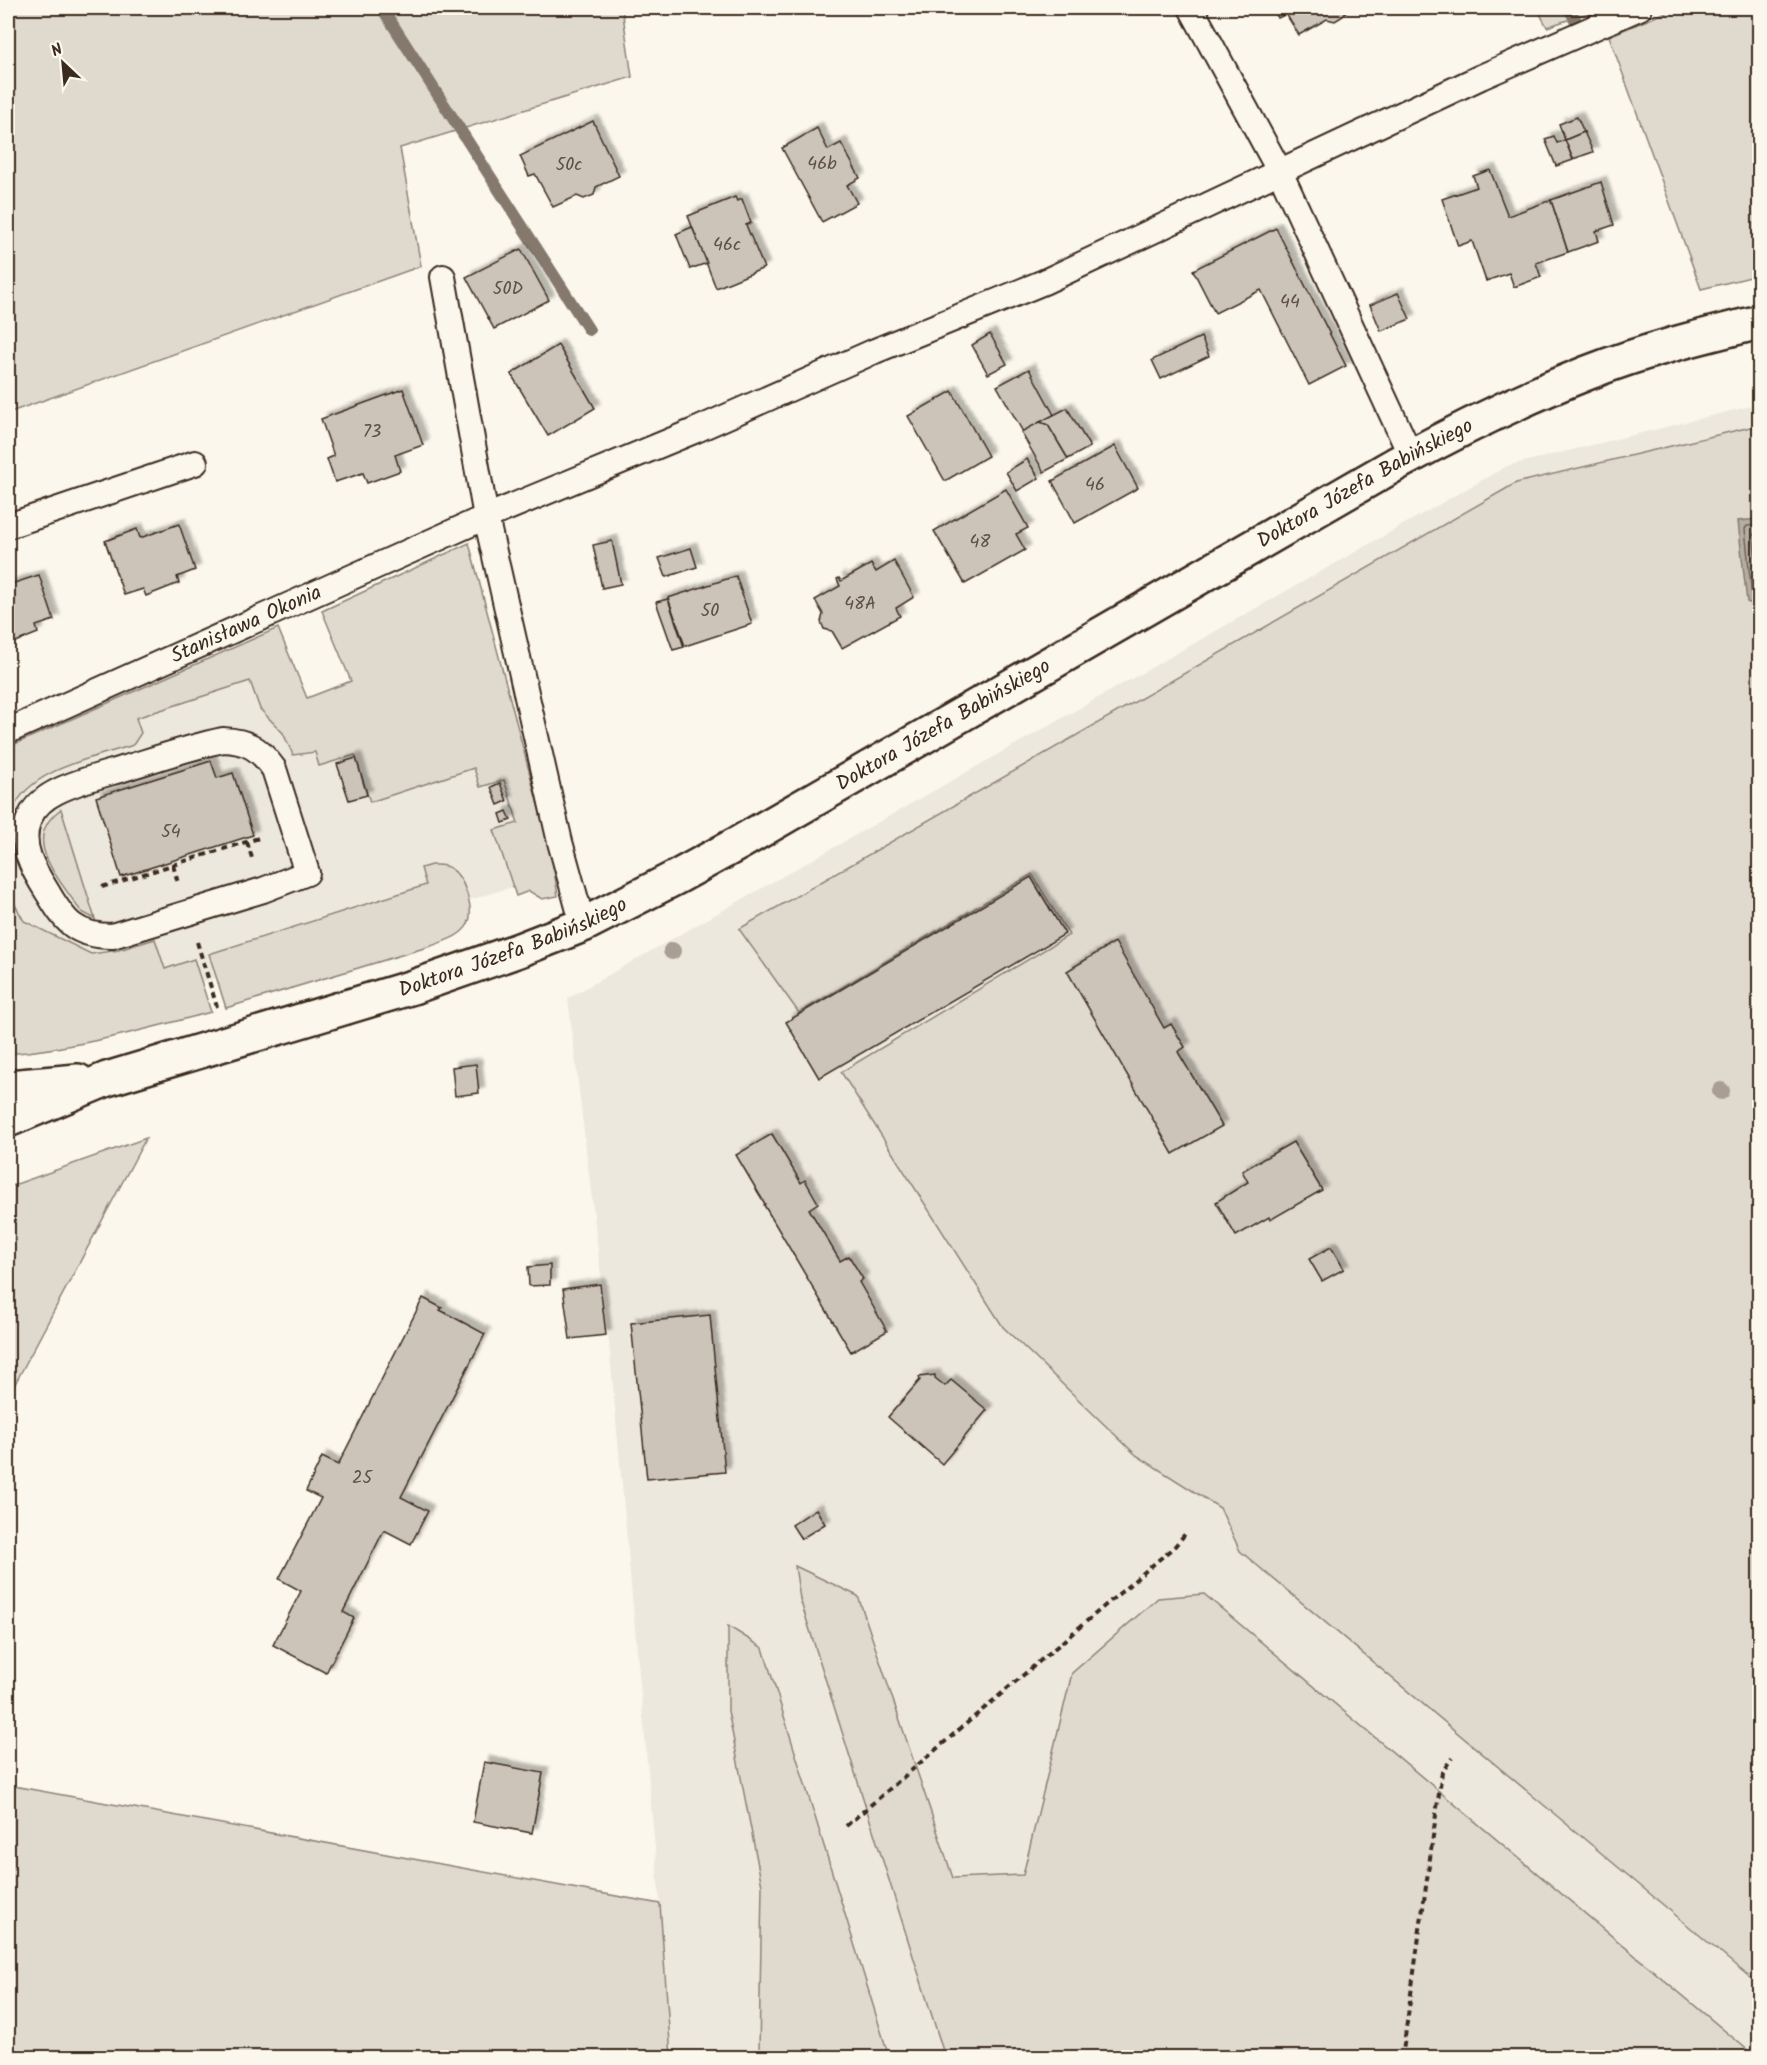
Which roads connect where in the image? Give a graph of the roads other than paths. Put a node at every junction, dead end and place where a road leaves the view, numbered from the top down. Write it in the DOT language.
graph roads {
  1 [pos="1191,8"];
  2 [pos="1639,8"];
  3 [pos="1280,171"];
  4 [pos="443,277"];
  5 [pos="1760,322"];
  6 [pos="1411,456"];
  7 [pos="195,463"];
  8 [pos="486,517"];
  9 [pos="8,526"];
  10 [pos="8,731"];
  11 [pos="293,828"];
  12 [pos="583,925"];
  13 [pos="107,1079"];
  14 [pos="8,1087"];
  15 [pos="8,1120"];
  1 -- 3 [label="lane"];
  2 -- 3 [label="lane, Stanisława Okonia"];
  3 -- 6 [label="lane"];
  3 -- 8 [label="lane, Stanisława Okonia"];
  4 -- 8 [label="lane"];
  5 -- 6 [label="street, Doktora Józefa Babińskiego"];
  6 -- 12 [label="street, Doktora Józefa Babińskiego"];
  7 -- 9 [label="lane"];
  8 -- 10 [label="lane, Stanisława Okonia"];
  8 -- 12 [label="lane"];
  11 -- 11 [label="lane"];
  12 -- 13 [label="street, Doktora Józefa Babińskiego"];
  13 -- 14 [label="street, Doktora Józefa Babińskiego"];
  13 -- 15 [label="street, Doktora Józefa Babińskiego"];
}
